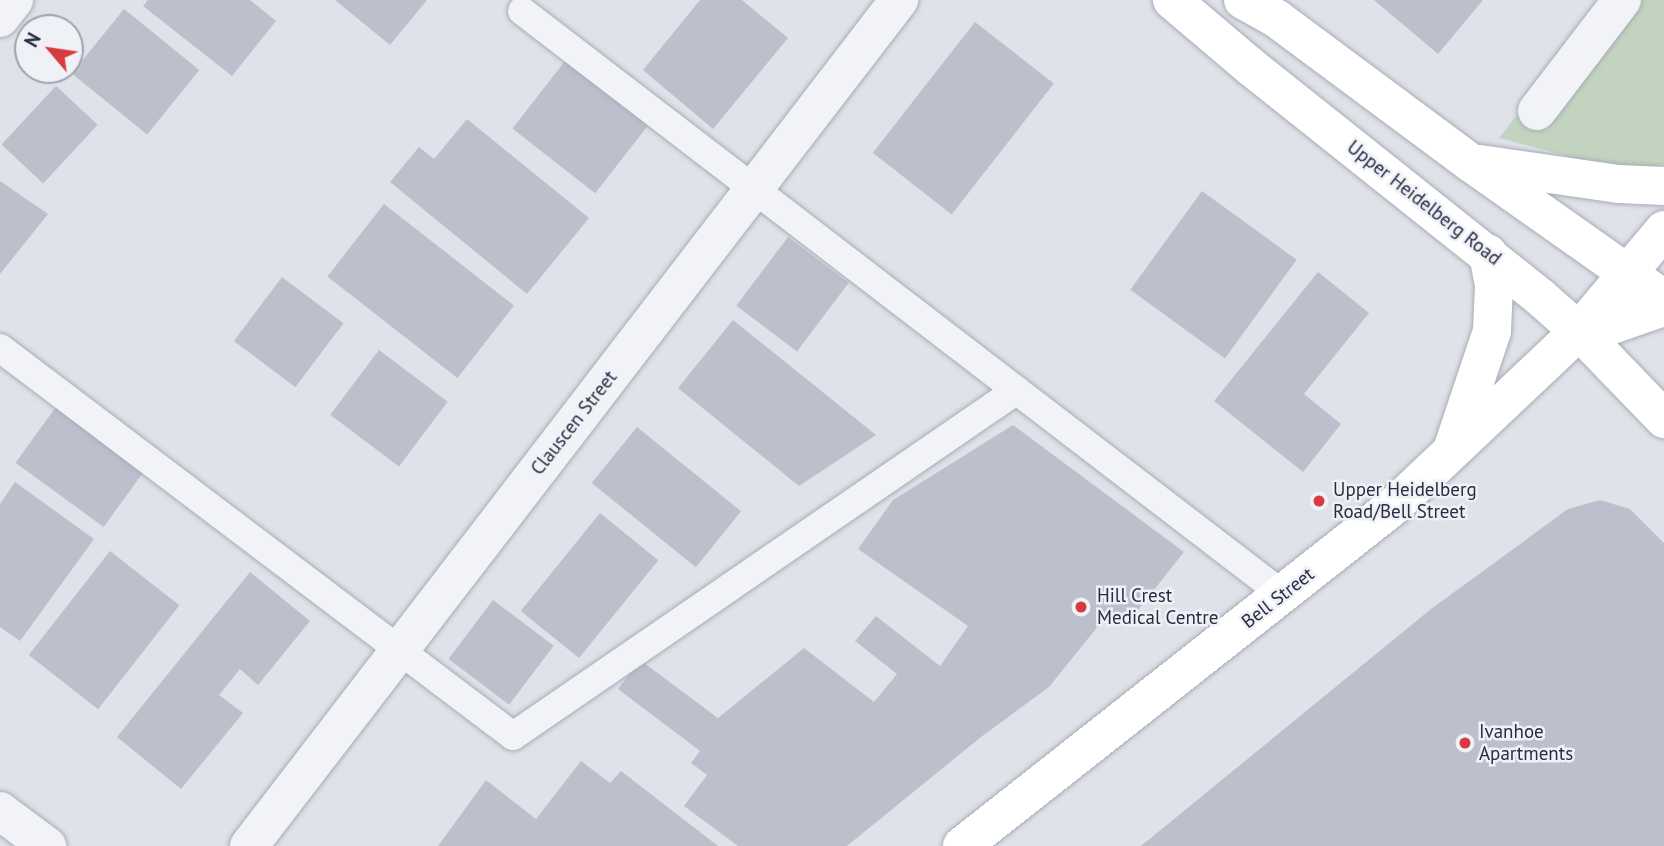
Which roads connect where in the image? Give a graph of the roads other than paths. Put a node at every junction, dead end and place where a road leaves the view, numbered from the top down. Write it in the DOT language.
graph roads {
  1 [pos="13,0"];
  2 [pos="899,0"];
  3 [pos="1172,0"];
  4 [pos="1243,0"];
  5 [pos="1622,0"];
  6 [pos="522,10"];
  7 [pos="0,18"];
  8 [pos="1537,111"];
  9 [pos="1471,163"];
  10 [pos="1664,186"];
  11 [pos="755,188"];
  12 [pos="1664,230"];
  13 [pos="1488,254"];
  14 [pos="1629,273"];
  15 [pos="1664,299"];
  16 [pos="1664,307"];
  17 [pos="1581,333"];
  18 [pos="0,348"];
  19 [pos="1017,390"];
  20 [pos="1664,419"];
  21 [pos="1450,456"];
  22 [pos="1282,594"];
  23 [pos="400,649"];
  24 [pos="0,811"];
  25 [pos="47,846"];
  26 [pos="249,846"];
  27 [pos="962,846"];
  1 -- 7 [label="street"];
  2 -- 11 [label="street, Clauscen Street"];
  3 -- 13 [label="main road, Upper Heidelberg Road"];
  4 -- 9 [label="main road"];
  5 -- 8 [label="street"];
  6 -- 11 [label="lane"];
  9 -- 10 [label="main road"];
  9 -- 14 [label="main road"];
  11 -- 19 [label="lane"];
  11 -- 23 [label="street, Clauscen Street"];
  12 -- 14 [label="main road, Bell Street"];
  13 -- 17 [label="main road, Upper Heidelberg Road"];
  13 -- 21 [label="main road"];
  14 -- 15 [label="main road"];
  14 -- 17 [label="main road, Bell Street"];
  16 -- 17 [label="main road"];
  17 -- 20 [label="main road, Upper Heidelberg Road"];
  17 -- 21 [label="main road, Bell Street"];
  18 -- 23 [label="lane"];
  19 -- 22 [label="lane"];
  19 -- 23 [label="lane"];
  21 -- 22 [label="main road, Bell Street"];
  22 -- 27 [label="main road, Bell Street"];
  23 -- 26 [label="street, Clauscen Street"];
  24 -- 25 [label="street"];
}
